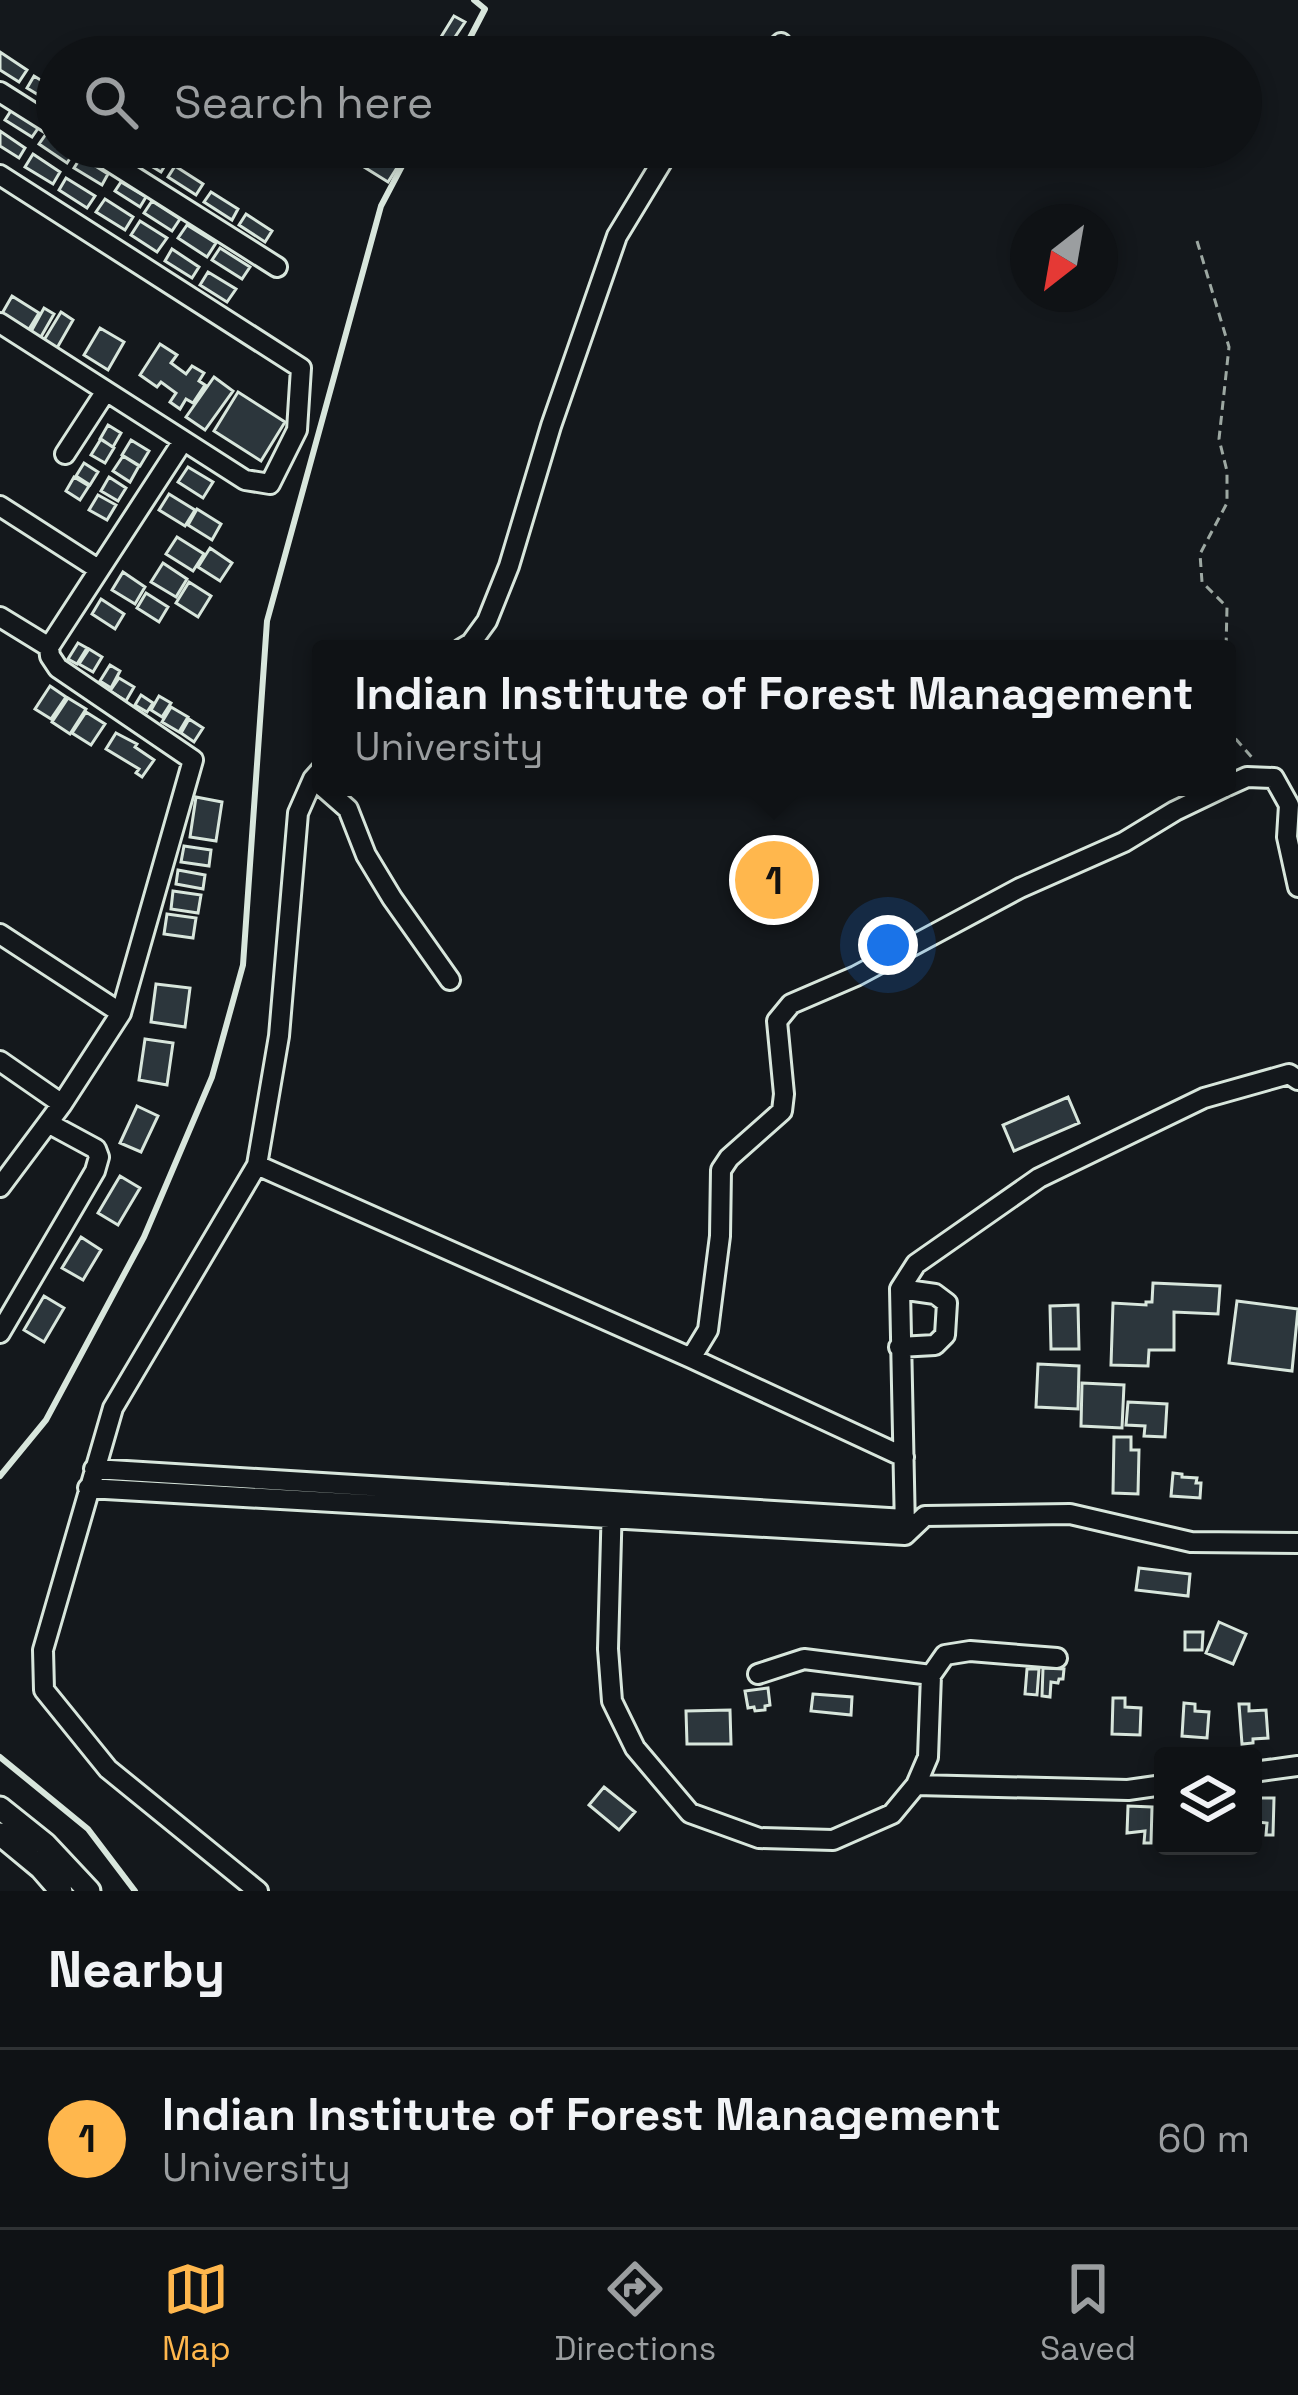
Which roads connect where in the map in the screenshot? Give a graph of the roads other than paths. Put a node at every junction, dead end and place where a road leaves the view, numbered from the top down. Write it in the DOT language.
graph roads {
  1 [pos="0,92"];
  2 [pos="36,115"];
  3 [pos="120,168"];
  4 [pos="657,168"];
  5 [pos="0,175"];
  6 [pos="277,267"];
  7 [pos="0,323"];
  8 [pos="106,391"];
  9 [pos="183,441"];
  10 [pos="65,454"];
  11 [pos="0,506"];
  12 [pos="98,569"];
  13 [pos="0,617"];
  14 [pos="473,640"];
  15 [pos="49,647"];
  16 [pos="1236,782"];
  17 [pos="312,791"];
  18 [pos="336,796"];
  19 [pos="1207,796"];
  20 [pos="1298,887"];
  21 [pos="0,934"];
  22 [pos="451,980"];
  23 [pos="121,1012"];
  24 [pos="0,1061"];
  25 [pos="1298,1080"];
  26 [pos="62,1104"];
  27 [pos="47,1123"];
  28 [pos="257,1165"];
  29 [pos="0,1187"];
  30 [pos="900,1289"];
  31 [pos="0,1333"];
  32 [pos="899,1347"];
  33 [pos="692,1358"];
  34 [pos="904,1457"];
  35 [pos="91,1479"];
  36 [pos="612,1509"];
  37 [pos="905,1527"];
  38 [pos="1298,1543"];
  39 [pos="1057,1658"];
  40 [pos="758,1674"];
  41 [pos="932,1676"];
  42 [pos="1298,1766"];
  43 [pos="1262,1771"];
  44 [pos="916,1785"];
  45 [pos="1154,1786"];
  46 [pos="0,1808"];
  47 [pos="0,1834"];
  48 [pos="61,1891"];
  49 [pos="89,1891"];
  50 [pos="258,1891"];
  1 -- 2 [label="street"];
  3 -- 6 [label="street"];
  4 -- 14 [label="street"];
  5 -- 9 [label="street"];
  7 -- 8 [label="street"];
  8 -- 9 [label="street"];
  8 -- 10 [label="street"];
  9 -- 12 [label="street"];
  11 -- 12 [label="street"];
  12 -- 15 [label="street"];
  13 -- 15 [label="street"];
  15 -- 23 [label="street"];
  16 -- 20 [label="street"];
  17 -- 28 [label="street"];
  18 -- 22 [label="street"];
  19 -- 33 [label="street"];
  21 -- 23 [label="street"];
  23 -- 26 [label="street"];
  24 -- 26 [label="street"];
  25 -- 30 [label="street"];
  26 -- 27 [label="street"];
  27 -- 29 [label="street"];
  27 -- 31 [label="street"];
  28 -- 33 [label="street"];
  28 -- 35 [label="street"];
  30 -- 32 [label="street"];
  30 -- 32 [label="street"];
  32 -- 34 [label="street"];
  33 -- 34 [label="street"];
  34 -- 37 [label="street"];
  35 -- 36 [label="street"];
  35 -- 50 [label="street"];
  36 -- 37 [label="street"];
  36 -- 44 [label="street"];
  37 -- 38 [label="street"];
  39 -- 41 [label="street"];
  40 -- 41 [label="street"];
  41 -- 44 [label="street"];
  42 -- 43 [label="street"];
  44 -- 45 [label="street"];
  46 -- 49 [label="main road"];
  47 -- 48 [label="main road"];
}
